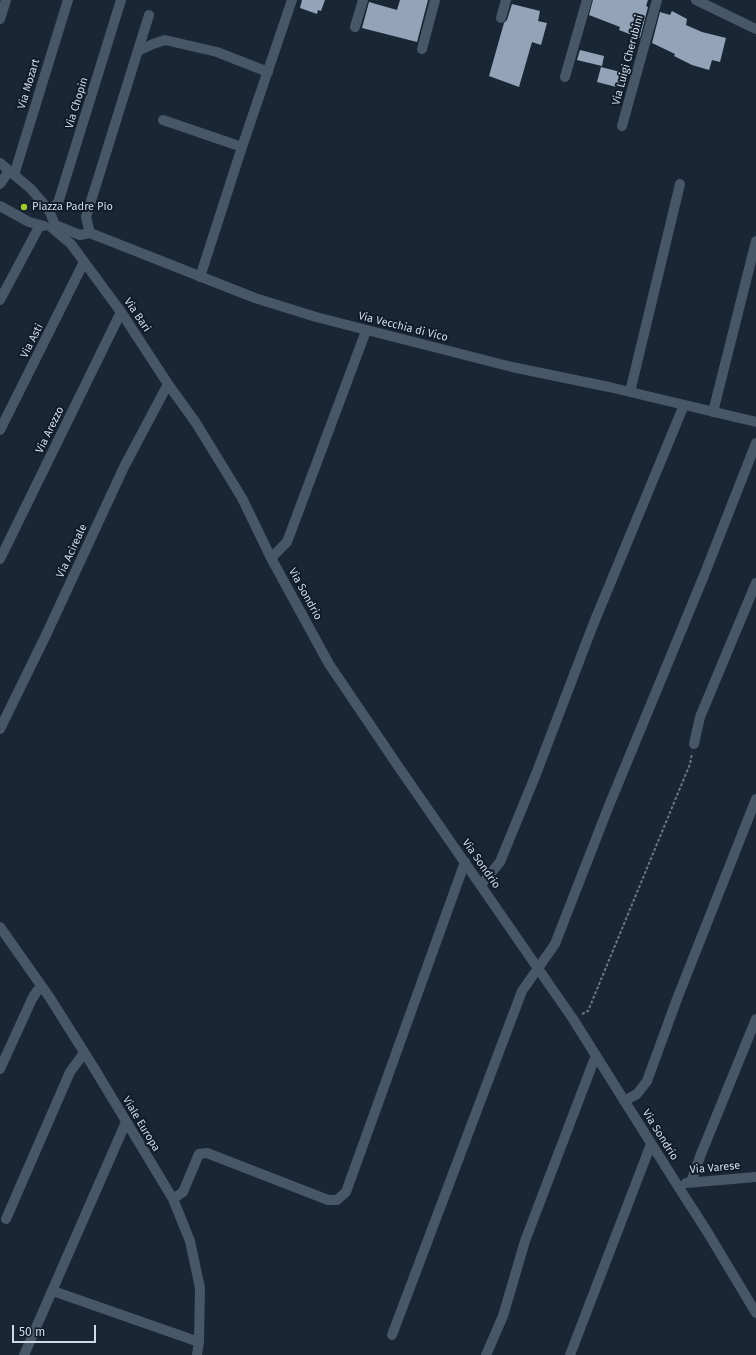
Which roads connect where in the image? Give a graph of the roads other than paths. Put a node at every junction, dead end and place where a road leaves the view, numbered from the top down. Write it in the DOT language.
graph roads {
  1 [pos="6,0"];
  2 [pos="68,0"];
  3 [pos="121,0"];
  4 [pos="292,0"];
  5 [pos="363,0"];
  6 [pos="435,0"];
  7 [pos="506,0"];
  8 [pos="587,0"];
  9 [pos="657,0"];
  10 [pos="696,0"];
  11 [pos="149,16"];
  12 [pos="501,18"];
  13 [pos="0,19"];
  14 [pos="355,27"];
  15 [pos="756,29"];
  16 [pos="422,49"];
  17 [pos="138,51"];
  18 [pos="268,72"];
  19 [pos="565,77"];
  20 [pos="163,120"];
  21 [pos="622,126"];
  22 [pos="242,147"];
  23 [pos="0,163"];
  24 [pos="11,173"];
  25 [pos="0,184"];
  26 [pos="680,184"];
  27 [pos="0,206"];
  28 [pos="49,210"];
  29 [pos="40,225"];
  30 [pos="53,226"];
  31 [pos="90,233"];
  32 [pos="756,241"];
  33 [pos="84,262"];
  34 [pos="200,277"];
  35 [pos="0,300"];
  36 [pos="122,312"];
  37 [pos="366,331"];
  38 [pos="168,384"];
  39 [pos="630,392"];
  40 [pos="684,404"];
  41 [pos="713,412"];
  42 [pos="756,422"];
  43 [pos="196,423"];
  44 [pos="0,430"];
  45 [pos="756,443"];
  46 [pos="271,558"];
  47 [pos="0,559"];
  48 [pos="756,583"];
  49 [pos="0,729"];
  50 [pos="694,744"];
  51 [pos="756,799"];
  52 [pos="465,862"];
  53 [pos="481,885"];
  54 [pos="0,927"];
  55 [pos="538,968"];
  56 [pos="42,987"];
  57 [pos="756,1019"];
  58 [pos="84,1053"];
  59 [pos="596,1055"];
  60 [pos="0,1069"];
  61 [pos="624,1101"];
  62 [pos="126,1122"];
  63 [pos="651,1144"];
  64 [pos="756,1177"];
  65 [pos="691,1182"];
  66 [pos="676,1184"];
  67 [pos="172,1199"];
  68 [pos="6,1219"];
  69 [pos="53,1291"];
  70 [pos="756,1313"];
  71 [pos="392,1335"];
  72 [pos="199,1342"];
  73 [pos="25,1355"];
  74 [pos="197,1355"];
  75 [pos="486,1355"];
  76 [pos="570,1355"];
  1 -- 13 [label="street"];
  2 -- 24 [label="street, Via Mozart"];
  3 -- 28 [label="street, Via Chopin"];
  4 -- 18 [label="street"];
  5 -- 14 [label="street"];
  6 -- 16 [label="street"];
  7 -- 12 [label="street"];
  8 -- 19 [label="street"];
  9 -- 21 [label="street, Via Luigi Cherubini"];
  10 -- 15 [label="street"];
  11 -- 17 [label="street"];
  17 -- 18 [label="street"];
  17 -- 31 [label="street"];
  18 -- 22 [label="street"];
  20 -- 22 [label="street"];
  22 -- 34 [label="street"];
  23 -- 24 [label="street, Via Bari"];
  24 -- 25 [label="street, Via Mozart"];
  24 -- 28 [label="street, Via Bari"];
  26 -- 39 [label="street"];
  27 -- 29 [label="street, Via Vecchia di Vico"];
  28 -- 30 [label="street, Via Bari"];
  29 -- 30 [label="street, Via Vecchia di Vico"];
  29 -- 35 [label="street"];
  30 -- 31 [label="street, Via Vecchia di Vico"];
  30 -- 33 [label="street, Via Bari"];
  31 -- 34 [label="street, Via Vecchia di Vico"];
  32 -- 41 [label="street"];
  33 -- 36 [label="street, Via Bari"];
  33 -- 44 [label="street, Via Asti"];
  34 -- 37 [label="street, Via Vecchia di Vico"];
  36 -- 38 [label="street, Via Bari"];
  36 -- 47 [label="street, Via Arezzo"];
  37 -- 39 [label="street, Via Vecchia di Vico"];
  37 -- 46 [label="street"];
  38 -- 43 [label="street, Via Bari"];
  38 -- 49 [label="street, Via Acireale"];
  39 -- 40 [label="street, Via Vecchia di Vico"];
  40 -- 41 [label="street, Via Vecchia di Vico"];
  40 -- 53 [label="street"];
  41 -- 42 [label="street, Via Vecchia di Vico"];
  43 -- 46 [label="street, Via Sondrio"];
  45 -- 55 [label="street"];
  46 -- 52 [label="street, Via Sondrio"];
  48 -- 50 [label="street"];
  51 -- 61 [label="street"];
  52 -- 53 [label="street, Via Sondrio"];
  52 -- 67 [label="street"];
  53 -- 55 [label="street, Via Sondrio"];
  54 -- 56 [label="street, Viale Europa"];
  55 -- 59 [label="street, Via Sondrio"];
  55 -- 71 [label="street"];
  56 -- 58 [label="street, Viale Europa"];
  56 -- 60 [label="street"];
  57 -- 65 [label="street"];
  58 -- 62 [label="street, Viale Europa"];
  58 -- 68 [label="street"];
  59 -- 61 [label="street, Via Sondrio"];
  59 -- 75 [label="street"];
  61 -- 63 [label="street, Via Sondrio"];
  62 -- 67 [label="street, Viale Europa"];
  62 -- 69 [label="street"];
  63 -- 66 [label="street, Via Sondrio"];
  63 -- 76 [label="street"];
  64 -- 65 [label="street, Via Varese"];
  65 -- 66 [label="street, Via Varese"];
  66 -- 70 [label="street, Via Sondrio"];
  67 -- 72 [label="street, Viale Europa"];
  69 -- 72 [label="street"];
  69 -- 73 [label="street"];
  72 -- 74 [label="street, Viale Europa"];
}
